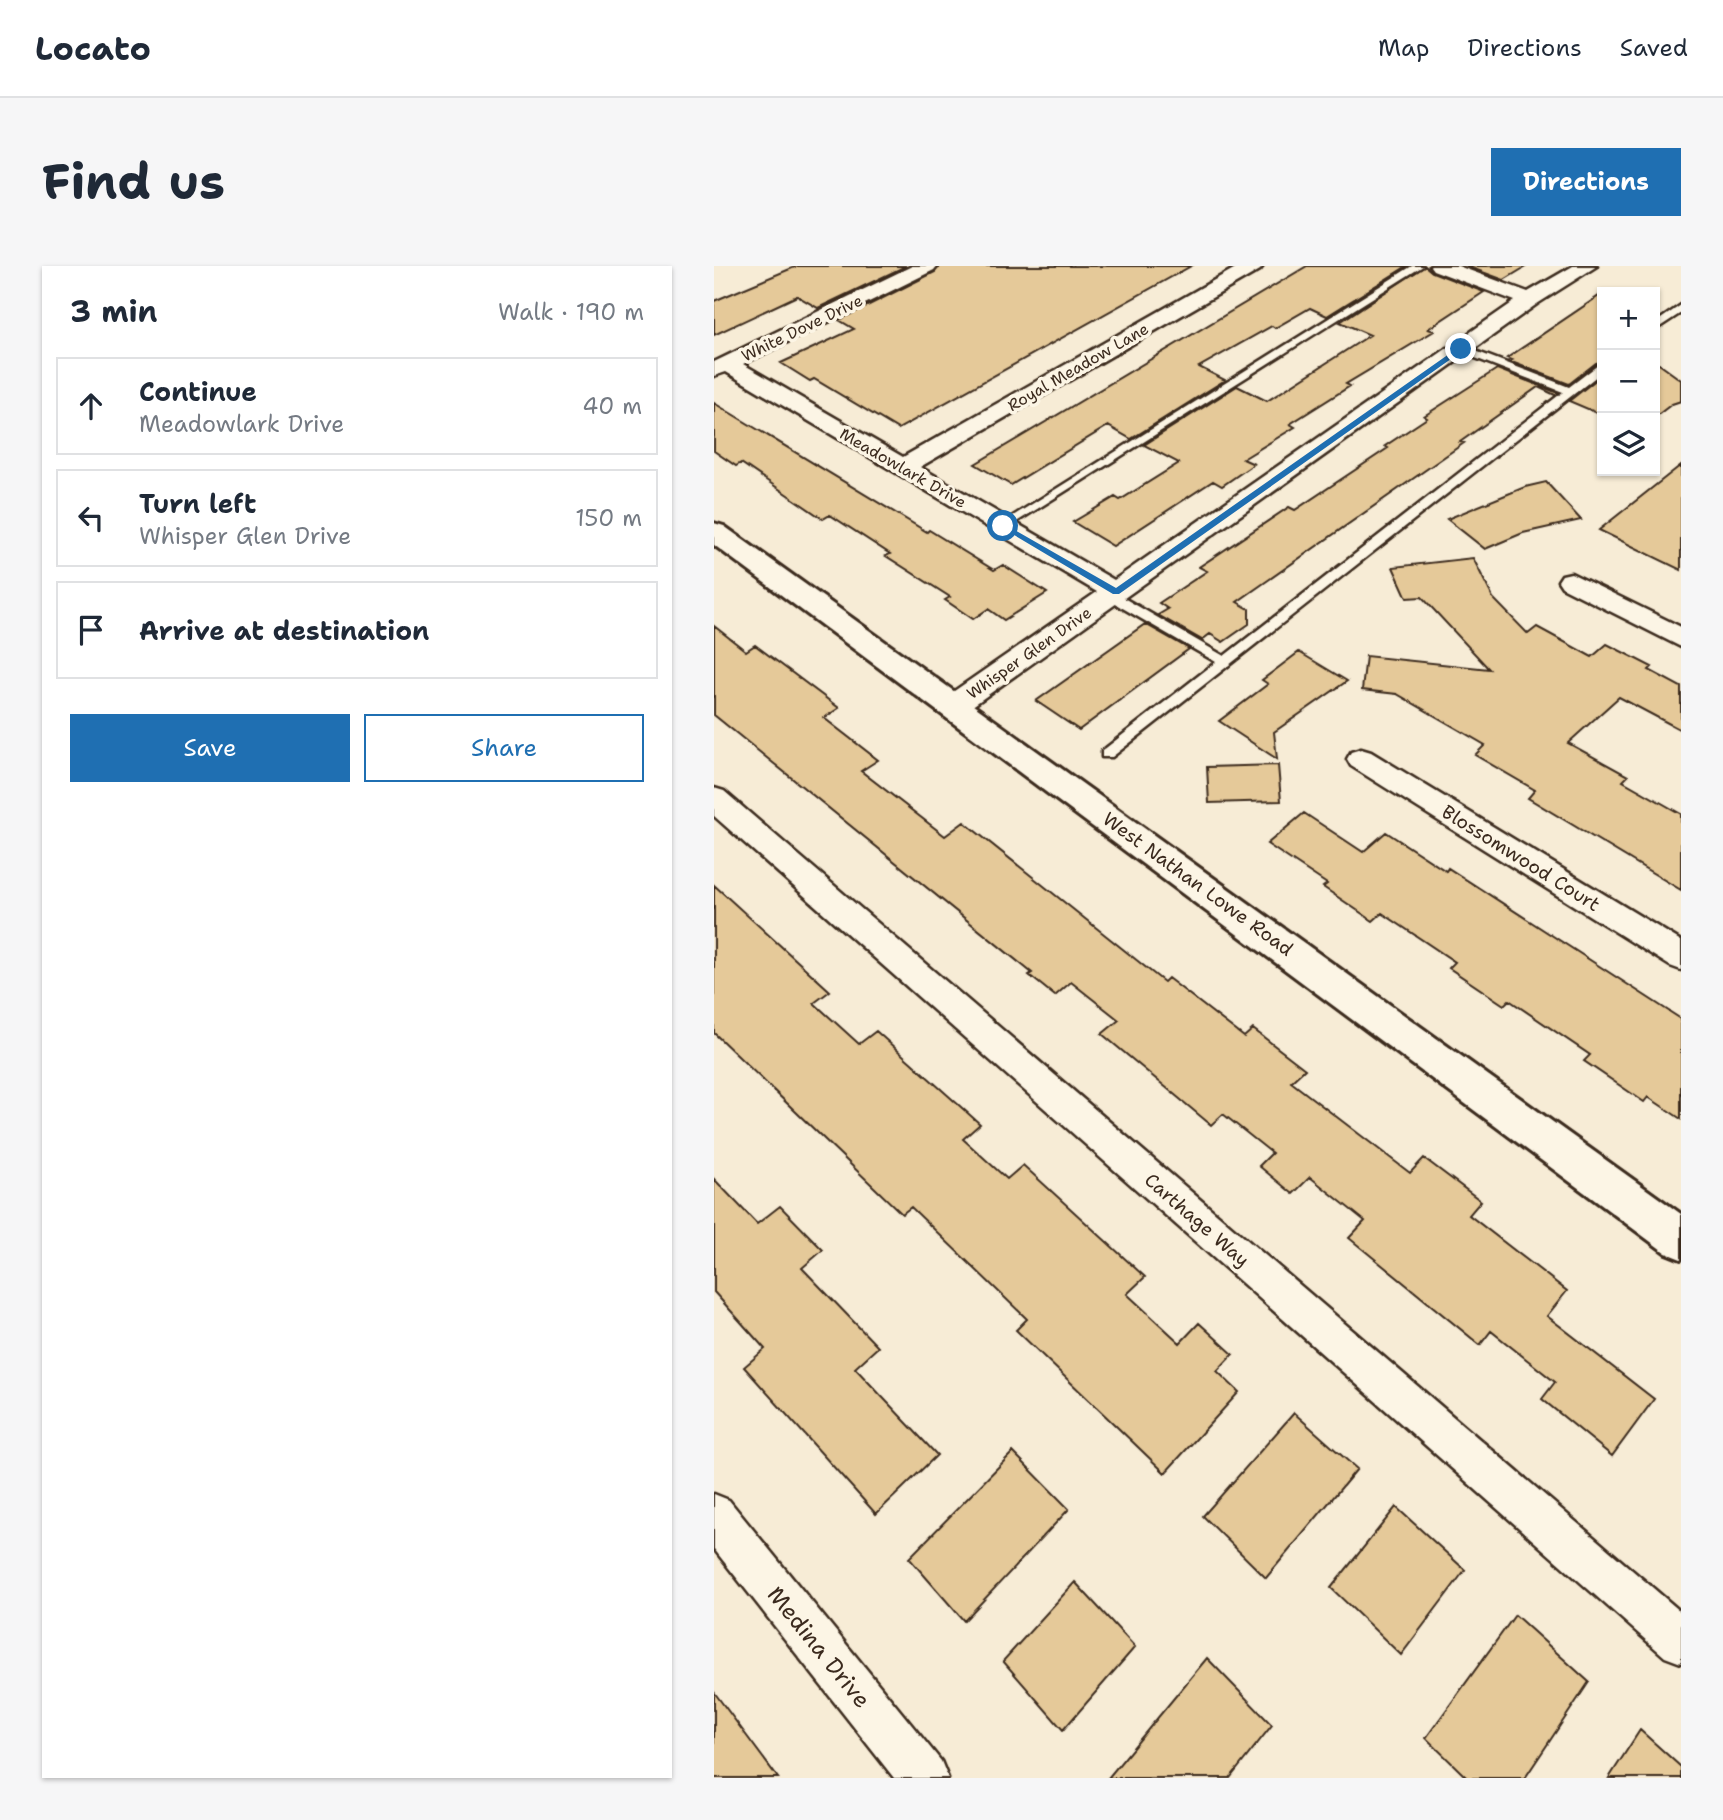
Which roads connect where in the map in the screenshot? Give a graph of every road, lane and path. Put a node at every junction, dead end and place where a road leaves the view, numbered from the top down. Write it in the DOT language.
graph roads {
  1 [pos="927,266"];
  2 [pos="1253,266"];
  3 [pos="1418,266"];
  4 [pos="1440,266"];
  5 [pos="1587,266"];
  6 [pos="1530,300"];
  7 [pos="1681,308"];
  8 [pos="1660,323"];
  9 [pos="1461,349"];
  10 [pos="720,367"];
  11 [pos="1597,371"];
  12 [pos="1570,391"];
  13 [pos="903,467"];
  14 [pos="1003,526"];
  15 [pos="714,532"];
  16 [pos="1571,581"];
  17 [pos="1114,594"];
  18 [pos="1681,638"];
  19 [pos="1225,662"];
  20 [pos="954,705"];
  21 [pos="1107,754"];
  22 [pos="1361,759"];
  23 [pos="714,799"];
  24 [pos="1681,957"];
  25 [pos="1681,1239"];
  26 [pos="714,1516"];
  27 [pos="1681,1642"];
  28 [pos="924,1778"];
  1 -- 10 [label="street, White Dove Drive"];
  2 -- 13 [label="street, Royal Meadow Lane"];
  3 -- 14 [label="lane"];
  4 -- 6 [label="street"];
  5 -- 6 [label="street, Whisper Glen Drive"];
  6 -- 9 [label="street, Whisper Glen Drive"];
  7 -- 8 [label="lane"];
  9 -- 12 [label="lane"];
  9 -- 17 [label="street, Whisper Glen Drive"];
  10 -- 13 [label="street, Meadowlark Drive"];
  11 -- 12 [label="lane"];
  12 -- 19 [label="lane"];
  13 -- 14 [label="street, Meadowlark Drive"];
  14 -- 17 [label="street, Meadowlark Drive"];
  15 -- 20 [label="street, West Nathan Lowe Road"];
  16 -- 18 [label="street"];
  17 -- 19 [label="lane"];
  17 -- 20 [label="street, Whisper Glen Drive"];
  19 -- 21 [label="lane"];
  20 -- 25 [label="street, West Nathan Lowe Road"];
  22 -- 24 [label="street, Blossomwood Court"];
  23 -- 27 [label="street, Carthage Way"];
  26 -- 28 [label="street, Medina Drive"];
}
